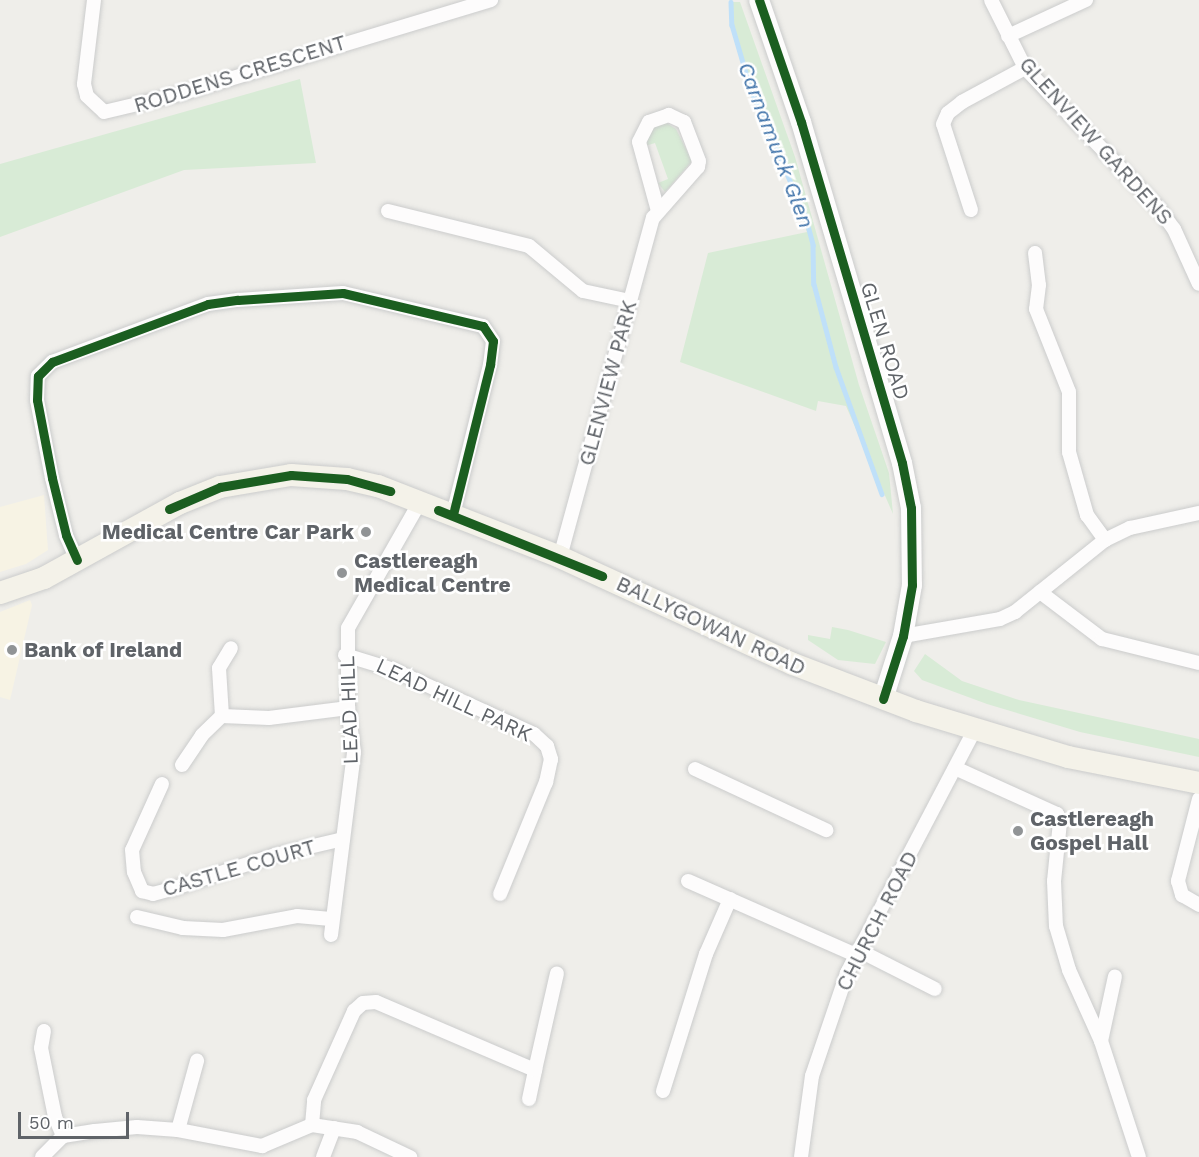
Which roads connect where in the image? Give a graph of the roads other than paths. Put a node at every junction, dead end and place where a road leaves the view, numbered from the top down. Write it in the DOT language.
graph roads {
  1 [pos="94,0"];
  2 [pos="490,0"];
  3 [pos="759,0"];
  4 [pos="991,0"];
  5 [pos="1086,0"];
  6 [pos="1008,36"];
  7 [pos="1025,68"];
  8 [pos="971,210"];
  9 [pos="388,211"];
  10 [pos="658,211"];
  11 [pos="1035,253"];
  12 [pos="1199,284"];
  13 [pos="630,301"];
  14 [pos="420,502"];
  15 [pos="1199,513"];
  16 [pos="453,515"];
  17 [pos="1105,540"];
  18 [pos="560,557"];
  19 [pos="77,560"];
  20 [pos="1041,592"];
  21 [pos="0,593"];
  22 [pos="903,636"];
  23 [pos="231,648"];
  24 [pos="345,655"];
  25 [pos="1199,663"];
  26 [pos="883,699"];
  27 [pos="348,708"];
  28 [pos="222,716"];
  29 [pos="974,730"];
  30 [pos="182,765"];
  31 [pos="955,768"];
  32 [pos="695,769"];
  33 [pos="1199,783"];
  34 [pos="162,784"];
  35 [pos="1199,799"];
  36 [pos="826,830"];
  37 [pos="343,839"];
  38 [pos="688,881"];
  39 [pos="500,894"];
  40 [pos="730,899"];
  41 [pos="1199,905"];
  42 [pos="137,917"];
  43 [pos="331,919"];
  44 [pos="331,935"];
  45 [pos="857,952"];
  46 [pos="556,973"];
  47 [pos="1115,976"];
  48 [pos="935,989"];
  49 [pos="44,1031"];
  50 [pos="1101,1041"];
  51 [pos="197,1060"];
  52 [pos="535,1070"];
  53 [pos="663,1091"];
  54 [pos="529,1099"];
  55 [pos="312,1125"];
  56 [pos="334,1128"];
  57 [pos="178,1130"];
  58 [pos="63,1136"];
  59 [pos="42,1157"];
  60 [pos="323,1157"];
  61 [pos="410,1157"];
  62 [pos="801,1157"];
  63 [pos="1139,1157"];
  1 -- 2 [label="street, RODDENS CRESCENT"];
  3 -- 22 [label="street, GLEN ROAD"];
  4 -- 6 [label="street, GLENVIEW GARDENS"];
  5 -- 6 [label="street"];
  6 -- 7 [label="street, GLENVIEW GARDENS"];
  7 -- 8 [label="street"];
  7 -- 12 [label="street, GLENVIEW GARDENS"];
  9 -- 13 [label="street"];
  10 -- 10 [label="street, GLENVIEW PARK"];
  10 -- 13 [label="street, GLENVIEW PARK"];
  11 -- 17 [label="street"];
  13 -- 18 [label="street, GLENVIEW PARK"];
  14 -- 16 [label="main road, BALLYGOWAN ROAD"];
  14 -- 19 [label="main road, BALLYGOWAN ROAD"];
  14 -- 24 [label="street, LEAD HILL"];
  15 -- 17 [label="street"];
  16 -- 18 [label="main road, BALLYGOWAN ROAD"];
  16 -- 19 [label="street"];
  17 -- 20 [label="street"];
  18 -- 26 [label="main road, BALLYGOWAN ROAD"];
  19 -- 21 [label="main road, BALLYGOWAN ROAD"];
  20 -- 22 [label="street"];
  20 -- 25 [label="street"];
  22 -- 26 [label="street, GLEN ROAD"];
  23 -- 28 [label="street"];
  24 -- 27 [label="street, LEAD HILL"];
  24 -- 39 [label="street, LEAD HILL PARK"];
  26 -- 29 [label="main road, BALLYGOWAN ROAD"];
  27 -- 28 [label="street"];
  27 -- 37 [label="street, LEAD HILL"];
  28 -- 30 [label="street"];
  29 -- 31 [label="street, CHURCH ROAD"];
  29 -- 33 [label="main road, BALLYGOWAN ROAD"];
  31 -- 45 [label="street, CHURCH ROAD"];
  31 -- 50 [label="street"];
  32 -- 36 [label="street"];
  34 -- 37 [label="street, CASTLE COURT"];
  35 -- 41 [label="street"];
  37 -- 43 [label="street, LEAD HILL"];
  38 -- 40 [label="street"];
  40 -- 45 [label="street"];
  40 -- 53 [label="street"];
  42 -- 43 [label="street"];
  43 -- 44 [label="street, LEAD HILL"];
  45 -- 48 [label="street"];
  45 -- 62 [label="street, CHURCH ROAD"];
  46 -- 52 [label="street"];
  47 -- 50 [label="street"];
  49 -- 58 [label="street"];
  50 -- 63 [label="street"];
  51 -- 57 [label="street"];
  52 -- 54 [label="street"];
  52 -- 55 [label="street"];
  55 -- 56 [label="street"];
  55 -- 57 [label="street"];
  56 -- 60 [label="street"];
  56 -- 61 [label="street"];
  57 -- 58 [label="street"];
  58 -- 59 [label="street"];
}
